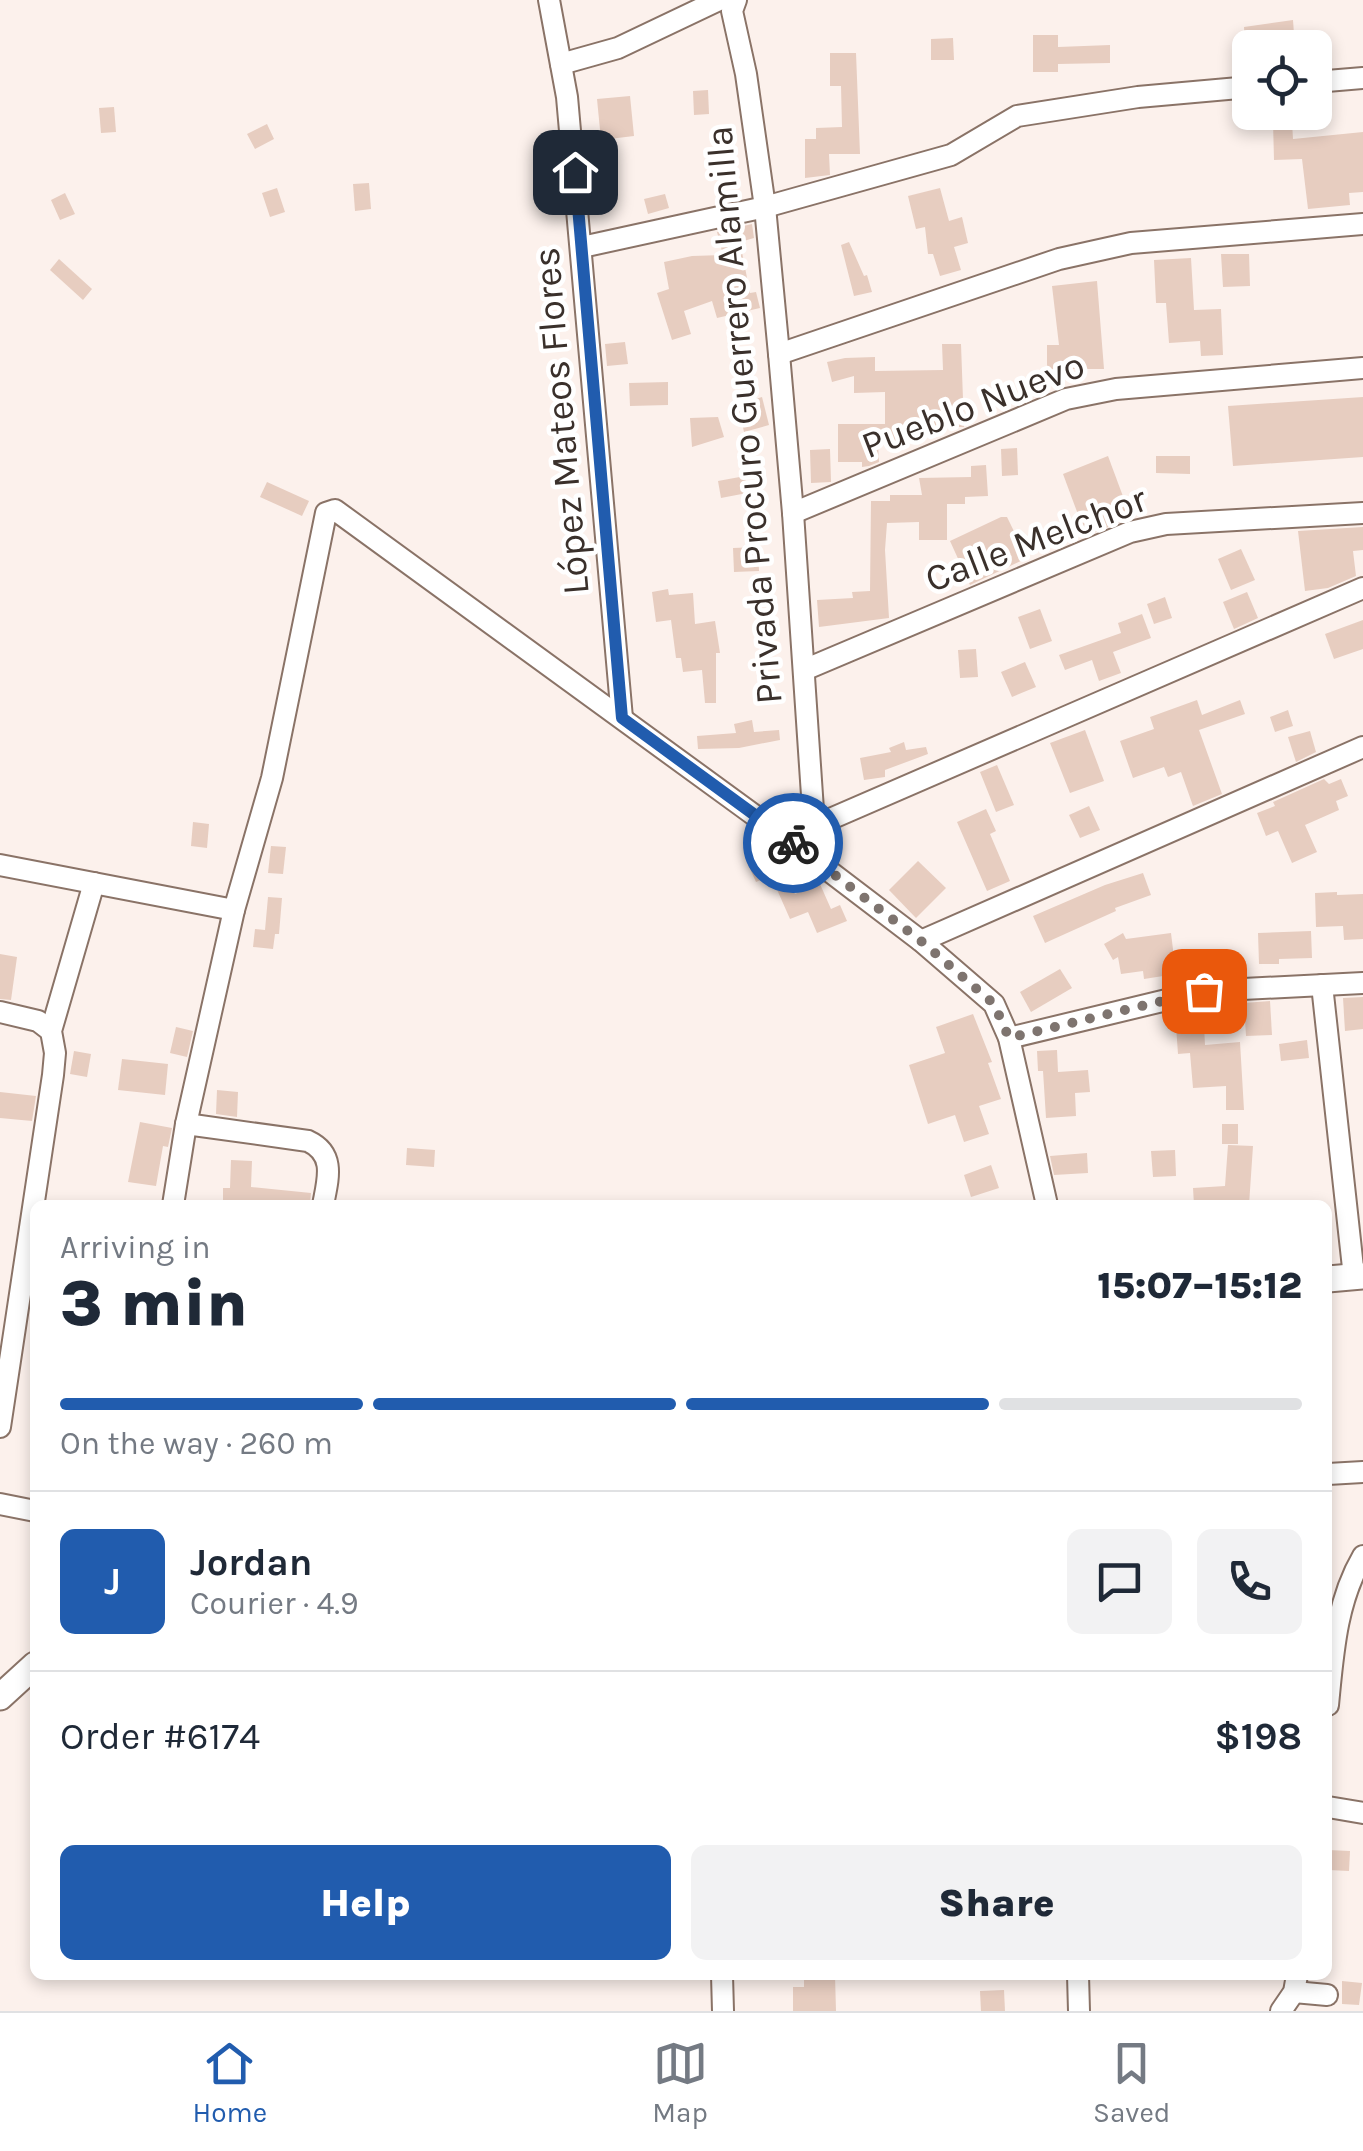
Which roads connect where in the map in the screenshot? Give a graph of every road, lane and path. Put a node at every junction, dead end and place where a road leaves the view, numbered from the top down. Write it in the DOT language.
graph roads {
  1 [pos="549,0"];
  2 [pos="719,0"];
  3 [pos="736,0"];
  4 [pos="561,64"];
  5 [pos="1363,78"];
  6 [pos="1332,81"];
  7 [pos="1232,89"];
  8 [pos="764,207"];
  9 [pos="1363,224"];
  10 [pos="582,248"];
  11 [pos="779,354"];
  12 [pos="1363,368"];
  13 [pos="793,513"];
  14 [pos="1363,513"];
  15 [pos="1363,588"];
  16 [pos="804,670"];
  17 [pos="622,718"];
  18 [pos="1363,746"];
  19 [pos="814,825"];
  20 [pos="788,838"];
  21 [pos="0,865"];
  22 [pos="94,883"];
  23 [pos="234,910"];
  24 [pos="921,941"];
  25 [pos="1363,983"];
  26 [pos="1322,985"];
  27 [pos="0,1012"];
  28 [pos="51,1031"];
  29 [pos="1009,1038"];
  30 [pos="186,1124"];
  31 [pos="34,1200"];
  32 [pos="174,1200"];
  33 [pos="324,1200"];
  34 [pos="1046,1200"];
  35 [pos="30,1224"];
  36 [pos="1358,1276"];
  37 [pos="1332,1279"];
  38 [pos="0,1428"];
  39 [pos="1363,1472"];
  40 [pos="1332,1474"];
  41 [pos="0,1504"];
  42 [pos="30,1511"];
  43 [pos="1363,1556"];
  44 [pos="1332,1630"];
  45 [pos="30,1670"];
  46 [pos="0,1697"];
  47 [pos="1332,1808"];
  48 [pos="1363,1813"];
  49 [pos="722,1980"];
  50 [pos="1078,1980"];
  51 [pos="1295,1983"];
  52 [pos="1326,1995"];
  53 [pos="722,2011"];
  54 [pos="1079,2011"];
  55 [pos="1282,2011"];
  1 -- 4 [label="street, López Mateos Flores"];
  2 -- 4 [label="street"];
  3 -- 8 [label="street, Privada Procuro Guerrero Alamilla"];
  4 -- 10 [label="street, López Mateos Flores"];
  5 -- 6 [label="street"];
  7 -- 8 [label="street"];
  8 -- 10 [label="street"];
  8 -- 11 [label="street, Privada Procuro Guerrero Alamilla"];
  9 -- 11 [label="street"];
  10 -- 17 [label="street, López Mateos Flores"];
  11 -- 13 [label="street, Privada Procuro Guerrero Alamilla"];
  12 -- 13 [label="street, Pueblo Nuevo"];
  13 -- 16 [label="street, Privada Procuro Guerrero Alamilla"];
  14 -- 16 [label="street, Calle Melchor"];
  15 -- 19 [label="street"];
  16 -- 19 [label="street, Privada Procuro Guerrero Alamilla"];
  17 -- 20 [label="street"];
  17 -- 23 [label="street"];
  18 -- 24 [label="street"];
  19 -- 20 [label="street"];
  20 -- 24 [label="street"];
  21 -- 22 [label="street"];
  22 -- 23 [label="street"];
  22 -- 28 [label="street"];
  23 -- 30 [label="street"];
  24 -- 29 [label="street"];
  25 -- 26 [label="street"];
  26 -- 29 [label="street"];
  26 -- 36 [label="street"];
  27 -- 28 [label="street"];
  28 -- 31 [label="street"];
  29 -- 34 [label="street"];
  30 -- 32 [label="street"];
  30 -- 33 [label="street"];
  35 -- 38 [label="street"];
  36 -- 37 [label="street"];
  39 -- 40 [label="street"];
  41 -- 42 [label="street"];
  43 -- 44 [label="street"];
  45 -- 46 [label="street"];
  47 -- 48 [label="street"];
  49 -- 53 [label="street"];
  50 -- 54 [label="street"];
  51 -- 52 [label="street"];
  51 -- 55 [label="street"];
}
